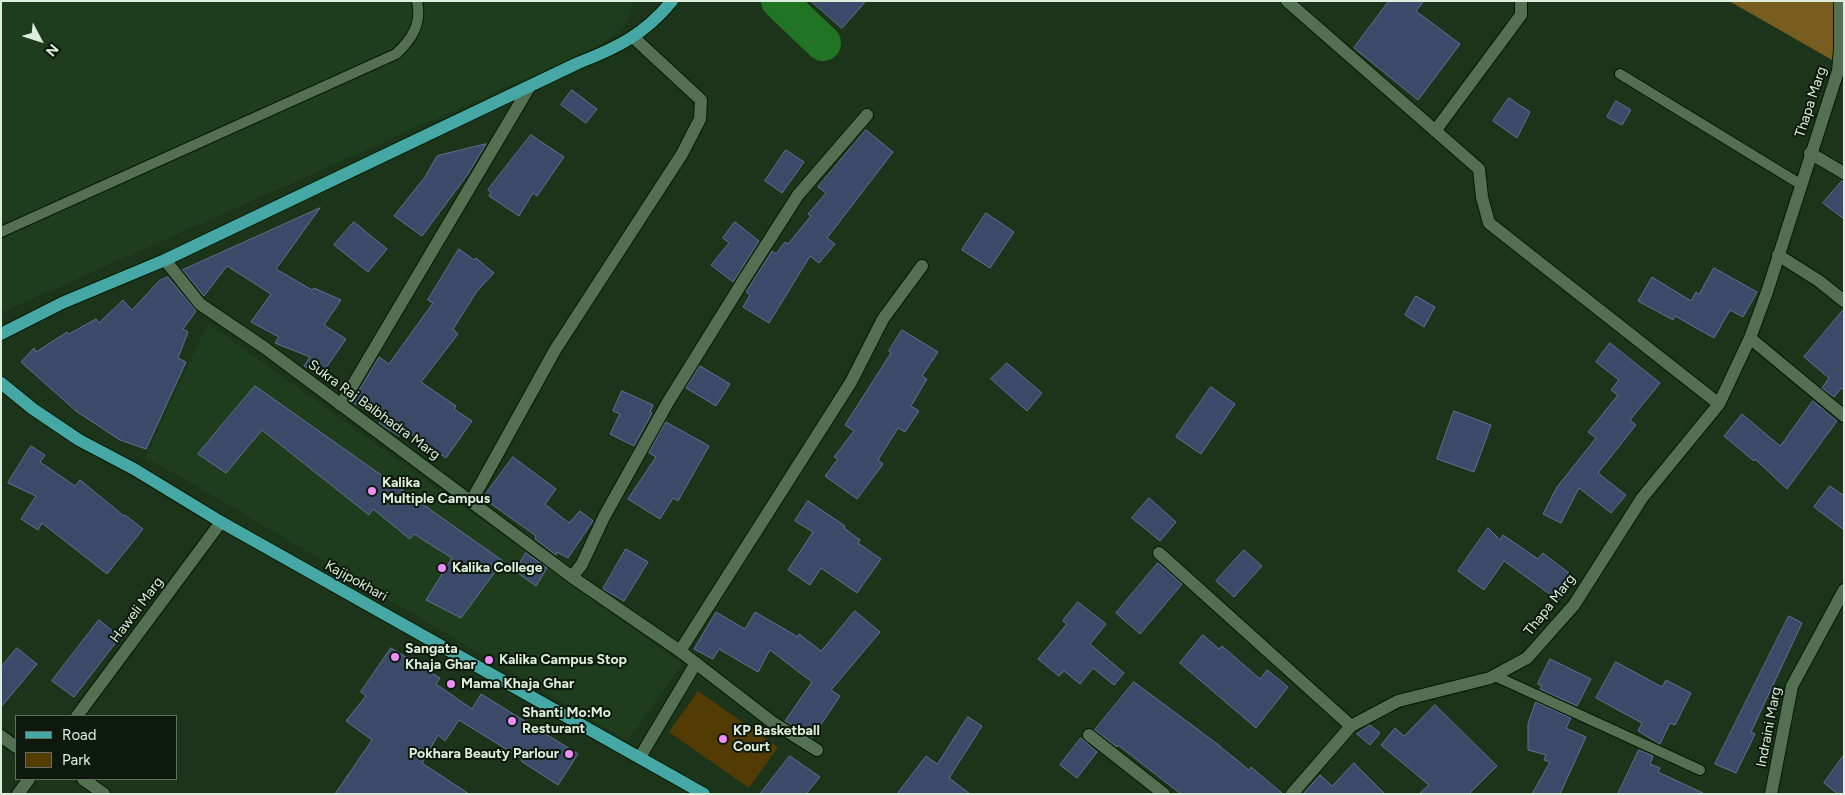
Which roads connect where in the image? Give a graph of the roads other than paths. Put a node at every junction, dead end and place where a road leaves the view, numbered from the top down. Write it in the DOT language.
graph roads {
  1 [pos="417,1"];
  2 [pos="672,1"];
  3 [pos="1287,1"];
  4 [pos="1522,1"];
  5 [pos="1840,1"];
  6 [pos="633,37"];
  7 [pos="1620,74"];
  8 [pos="530,86"];
  9 [pos="867,115"];
  10 [pos="1435,131"];
  11 [pos="1810,153"];
  12 [pos="1844,173"];
  13 [pos="1800,184"];
  14 [pos="1,232"];
  15 [pos="1778,255"];
  16 [pos="165,260"];
  17 [pos="922,266"];
  18 [pos="1844,301"];
  19 [pos="1,334"];
  20 [pos="1750,338"];
  21 [pos="1,383"];
  22 [pos="1719,404"];
  23 [pos="341,405"];
  24 [pos="1844,416"];
  25 [pos="472,500"];
  26 [pos="221,522"];
  27 [pos="1159,553"];
  28 [pos="572,577"];
  29 [pos="1844,590"];
  30 [pos="680,651"];
  31 [pos="696,664"];
  32 [pos="1495,676"];
  33 [pos="77,715"];
  34 [pos="1351,726"];
  35 [pos="1089,735"];
  36 [pos="1,736"];
  37 [pos="15,746"];
  38 [pos="818,750"];
  39 [pos="640,757"];
  40 [pos="1700,770"];
  41 [pos="29,780"];
  42 [pos="84,780"];
  43 [pos="18,794"];
  44 [pos="104,794"];
  45 [pos="704,794"];
  46 [pos="1164,794"];
  47 [pos="1292,794"];
  48 [pos="1771,794"];
  1 -- 14 [label="lane"];
  2 -- 6 [label="main road"];
  3 -- 10 [label="street"];
  4 -- 10 [label="street"];
  5 -- 11 [label="street, Thapa Marg"];
  6 -- 8 [label="main road"];
  6 -- 25 [label="street"];
  7 -- 13 [label="lane"];
  8 -- 16 [label="main road"];
  8 -- 23 [label="street"];
  9 -- 28 [label="street"];
  10 -- 22 [label="street"];
  11 -- 12 [label="street, Thapa Marg"];
  11 -- 13 [label="street, Thapa Marg"];
  13 -- 15 [label="street, Thapa Marg"];
  15 -- 18 [label="street"];
  15 -- 20 [label="street, Thapa Marg"];
  16 -- 19 [label="main road"];
  16 -- 23 [label="street, Sukra Raj Balbhadra Marg"];
  17 -- 30 [label="street"];
  20 -- 22 [label="street, Thapa Marg"];
  20 -- 24 [label="street"];
  21 -- 26 [label="main road, Kajipokhari"];
  22 -- 32 [label="street, Thapa Marg"];
  23 -- 25 [label="street, Sukra Raj Balbhadra Marg"];
  25 -- 28 [label="street, Sukra Raj Balbhadra Marg"];
  26 -- 33 [label="street, Haweli Marg"];
  26 -- 39 [label="main road, Kajipokhari"];
  27 -- 34 [label="street"];
  28 -- 30 [label="street, Sukra Raj Balbhadra Marg"];
  29 -- 48 [label="street, Indraini Marg"];
  30 -- 31 [label="street, Sukra Raj Balbhadra Marg"];
  31 -- 38 [label="street, Sukra Raj Balbhadra Marg"];
  31 -- 39 [label="street"];
  32 -- 34 [label="street, Thapa Marg"];
  32 -- 40 [label="lane"];
  34 -- 47 [label="street, Thapa Marg"];
  35 -- 46 [label="street"];
  36 -- 37 [label="street"];
  39 -- 45 [label="main road, Kajipokhari"];
  41 -- 43 [label="street"];
  42 -- 44 [label="street"];
}
